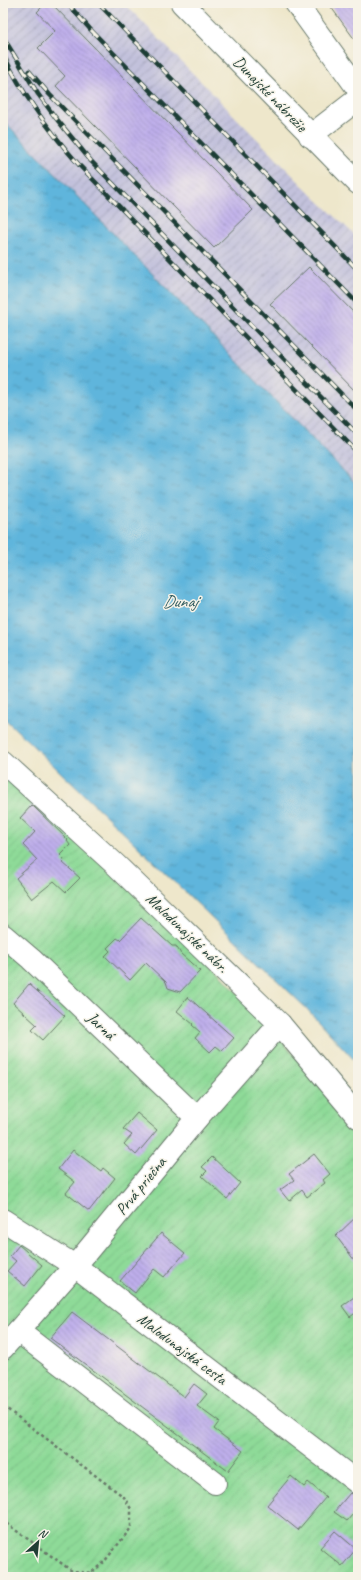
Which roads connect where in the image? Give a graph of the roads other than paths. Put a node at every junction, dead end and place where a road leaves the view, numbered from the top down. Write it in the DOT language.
graph roads {
  1 [pos="182,3"];
  2 [pos="296,3"];
  3 [pos="358,88"];
  4 [pos="358,99"];
  5 [pos="310,136"];
  6 [pos="358,183"];
  7 [pos="3,762"];
  8 [pos="3,935"];
  9 [pos="280,1024"];
  10 [pos="358,1117"];
  11 [pos="197,1118"];
  12 [pos="3,1220"];
  13 [pos="75,1266"];
  14 [pos="18,1331"];
  15 [pos="3,1348"];
  16 [pos="215,1483"];
  17 [pos="358,1483"];
  1 -- 5 [label="street, Dunajské nábrežie"];
  2 -- 3 [label="street"];
  4 -- 5 [label="street"];
  5 -- 6 [label="street, Dunajské nábrežie"];
  7 -- 9 [label="street, Malodunajské nábr."];
  8 -- 11 [label="street, Jarná"];
  9 -- 10 [label="street, Malodunajské nábr."];
  9 -- 11 [label="street, Prvá priečna"];
  11 -- 13 [label="street, Prvá priečna"];
  12 -- 13 [label="street, Malodunajská cesta"];
  13 -- 14 [label="street, Prvá priečna"];
  13 -- 17 [label="street, Malodunajská cesta"];
  14 -- 15 [label="street, Prvá priečna"];
  14 -- 16 [label="street"];
}
